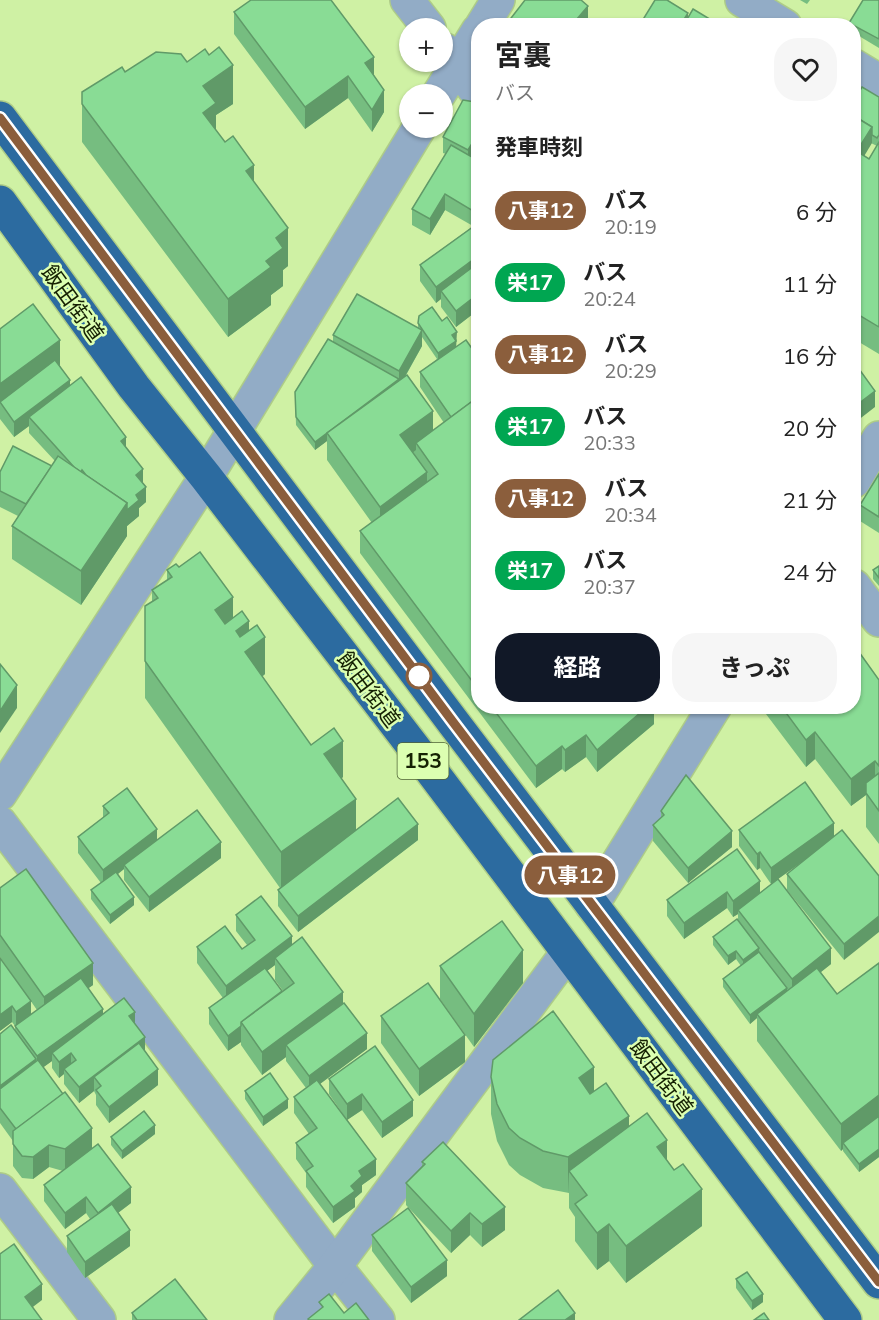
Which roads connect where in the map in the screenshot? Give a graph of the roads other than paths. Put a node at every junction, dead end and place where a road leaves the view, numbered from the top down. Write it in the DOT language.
graph roads {
  1 [pos="407,0"];
  2 [pos="498,0"];
  3 [pos="742,0"];
  4 [pos="421,18"];
  5 [pos="487,18"];
  6 [pos="772,18"];
  7 [pos="471,37"];
  8 [pos="453,53"];
  9 [pos="453,60"];
  10 [pos="861,70"];
  11 [pos="879,81"];
  12 [pos="471,84"];
  13 [pos="0,118"];
  14 [pos="413,138"];
  15 [pos="0,202"];
  16 [pos="235,430"];
  17 [pos="879,438"];
  18 [pos="861,469"];
  19 [pos="206,477"];
  20 [pos="861,596"];
  21 [pos="879,620"];
  22 [pos="710,714"];
  23 [pos="0,794"];
  24 [pos="0,823"];
  25 [pos="592,904"];
  26 [pos="568,952"];
  27 [pos="0,1190"];
  28 [pos="334,1266"];
  29 [pos="879,1282"];
  30 [pos="99,1320"];
  31 [pos="291,1320"];
  32 [pos="378,1320"];
  33 [pos="845,1320"];
  1 -- 4 [label="street"];
  2 -- 5 [label="street"];
  3 -- 6 [label="street"];
  7 -- 8 [label="street"];
  9 -- 12 [label="street"];
  10 -- 11 [label="street"];
  13 -- 16 [label="highway, 153"];
  14 -- 16 [label="street"];
  15 -- 19 [label="highway, 飯田街道 / 153"];
  16 -- 19 [label="street"];
  16 -- 25 [label="highway, 153"];
  17 -- 18 [label="street"];
  19 -- 23 [label="street"];
  19 -- 26 [label="highway, 飯田街道 / 153"];
  20 -- 21 [label="street"];
  22 -- 25 [label="street"];
  24 -- 28 [label="street"];
  25 -- 29 [label="highway, 153"];
  26 -- 28 [label="street"];
  26 -- 33 [label="highway, 飯田街道 / 153"];
  27 -- 30 [label="street"];
  28 -- 31 [label="street"];
  28 -- 32 [label="street"];
}
